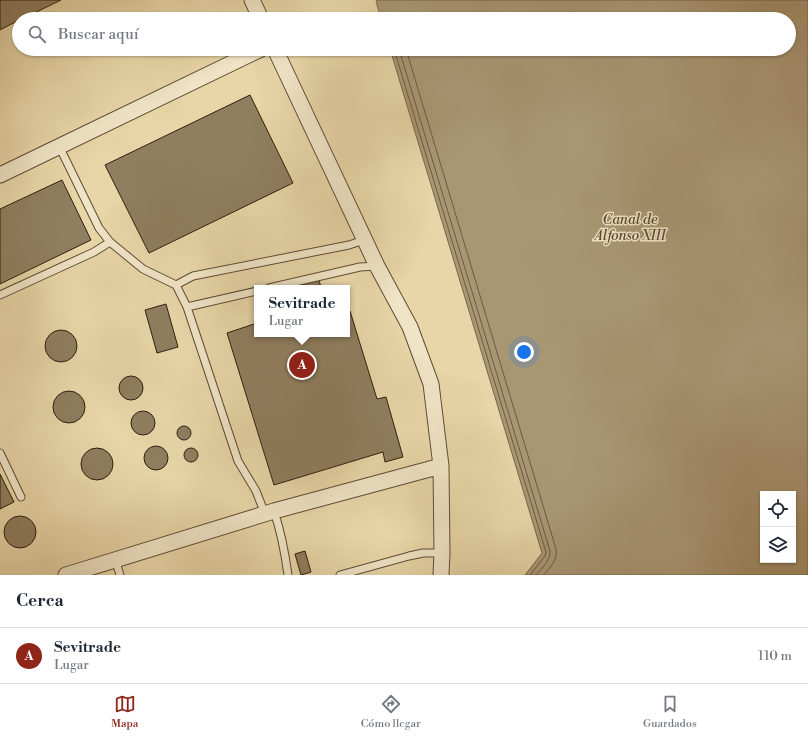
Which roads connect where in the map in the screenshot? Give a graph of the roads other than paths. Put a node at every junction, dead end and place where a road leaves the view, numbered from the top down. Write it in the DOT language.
graph roads {
  1 [pos="252,0"];
  2 [pos="258,12"];
  3 [pos="246,56"];
  4 [pos="278,56"];
  5 [pos="59,146"];
  6 [pos="0,175"];
  7 [pos="364,240"];
  8 [pos="110,242"];
  9 [pos="377,266"];
  10 [pos="176,285"];
  11 [pos="282,285"];
  12 [pos="254,292"];
  13 [pos="0,295"];
  14 [pos="187,308"];
  15 [pos="0,453"];
  16 [pos="441,466"];
  17 [pos="20,497"];
  18 [pos="270,513"];
  19 [pos="442,553"];
  20 [pos="115,560"];
  21 [pos="66,575"];
  22 [pos="120,575"];
  23 [pos="288,575"];
  24 [pos="340,575"];
  25 [pos="441,575"];
  1 -- 2 [label="street"];
  3 -- 5 [label="street"];
  4 -- 7 [label="street"];
  5 -- 6 [label="street"];
  5 -- 8 [label="lane"];
  7 -- 9 [label="street"];
  7 -- 10 [label="lane"];
  8 -- 10 [label="lane"];
  8 -- 13 [label="lane"];
  9 -- 11 [label="lane"];
  9 -- 16 [label="street"];
  10 -- 14 [label="lane"];
  12 -- 14 [label="lane"];
  14 -- 18 [label="lane"];
  15 -- 17 [label="lane"];
  16 -- 18 [label="street"];
  16 -- 19 [label="street"];
  18 -- 20 [label="street"];
  18 -- 23 [label="lane"];
  19 -- 24 [label="lane"];
  19 -- 25 [label="street"];
  20 -- 21 [label="street"];
  20 -- 22 [label="lane"];
}
